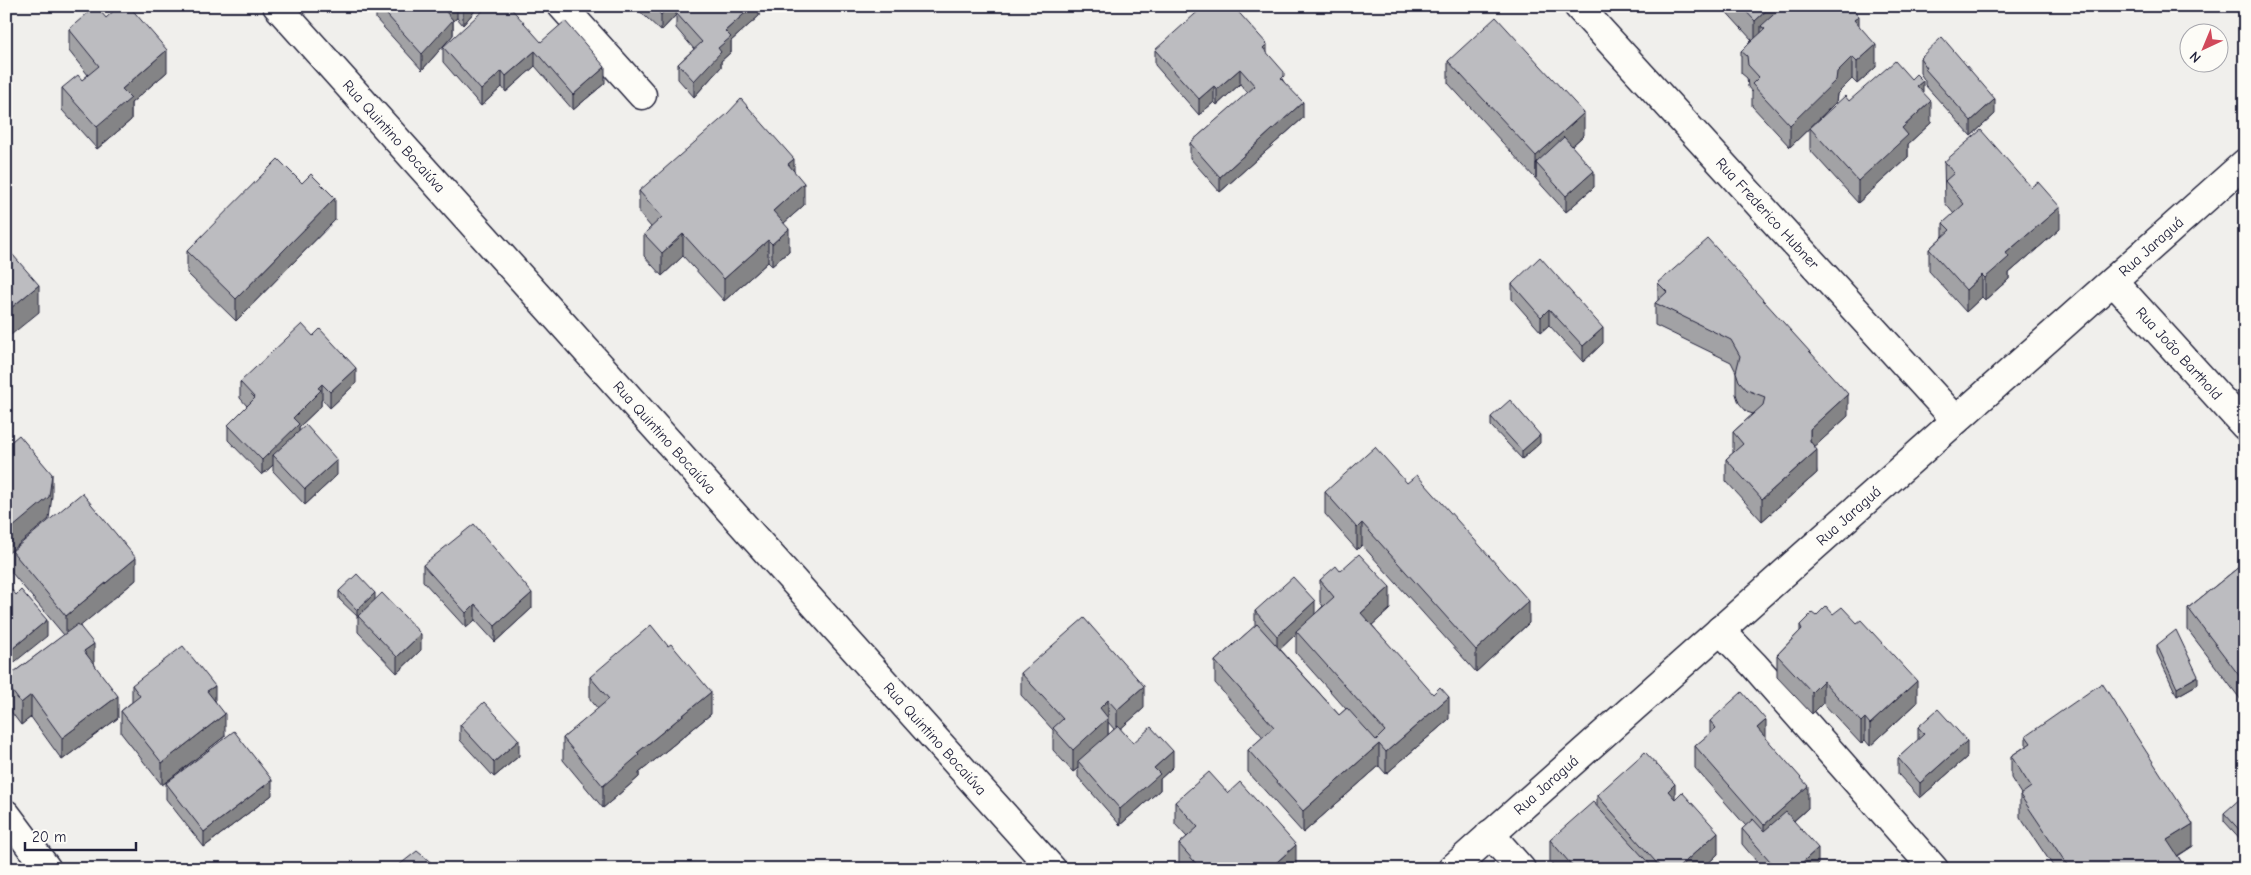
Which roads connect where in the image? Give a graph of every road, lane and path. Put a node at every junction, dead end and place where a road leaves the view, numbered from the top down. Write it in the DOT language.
graph roads {
  1 [pos="277,6"];
  2 [pos="562,6"];
  3 [pos="1578,6"];
  4 [pos="642,95"];
  5 [pos="2245,163"];
  6 [pos="2113,280"];
  7 [pos="1956,420"];
  8 [pos="2245,426"];
  9 [pos="1720,630"];
  10 [pos="6,814"];
  11 [pos="1490,834"];
  12 [pos="47,869"];
  13 [pos="1052,869"];
  14 [pos="1452,869"];
  15 [pos="1521,869"];
  16 [pos="1934,869"];
  1 -- 13 [label="street, Rua Quintino Bocaiúva"];
  2 -- 4 [label="street"];
  3 -- 7 [label="street, Rua Frederico Hubner"];
  5 -- 6 [label="street, Rua Jaraguá"];
  6 -- 7 [label="street, Rua Jaraguá"];
  6 -- 8 [label="street, Rua João Barthold"];
  7 -- 9 [label="street, Rua Jaraguá"];
  9 -- 11 [label="street, Rua Jaraguá"];
  9 -- 16 [label="street"];
  10 -- 12 [label="street"];
  11 -- 14 [label="street, Rua Jaraguá"];
  11 -- 15 [label="street"];
}
